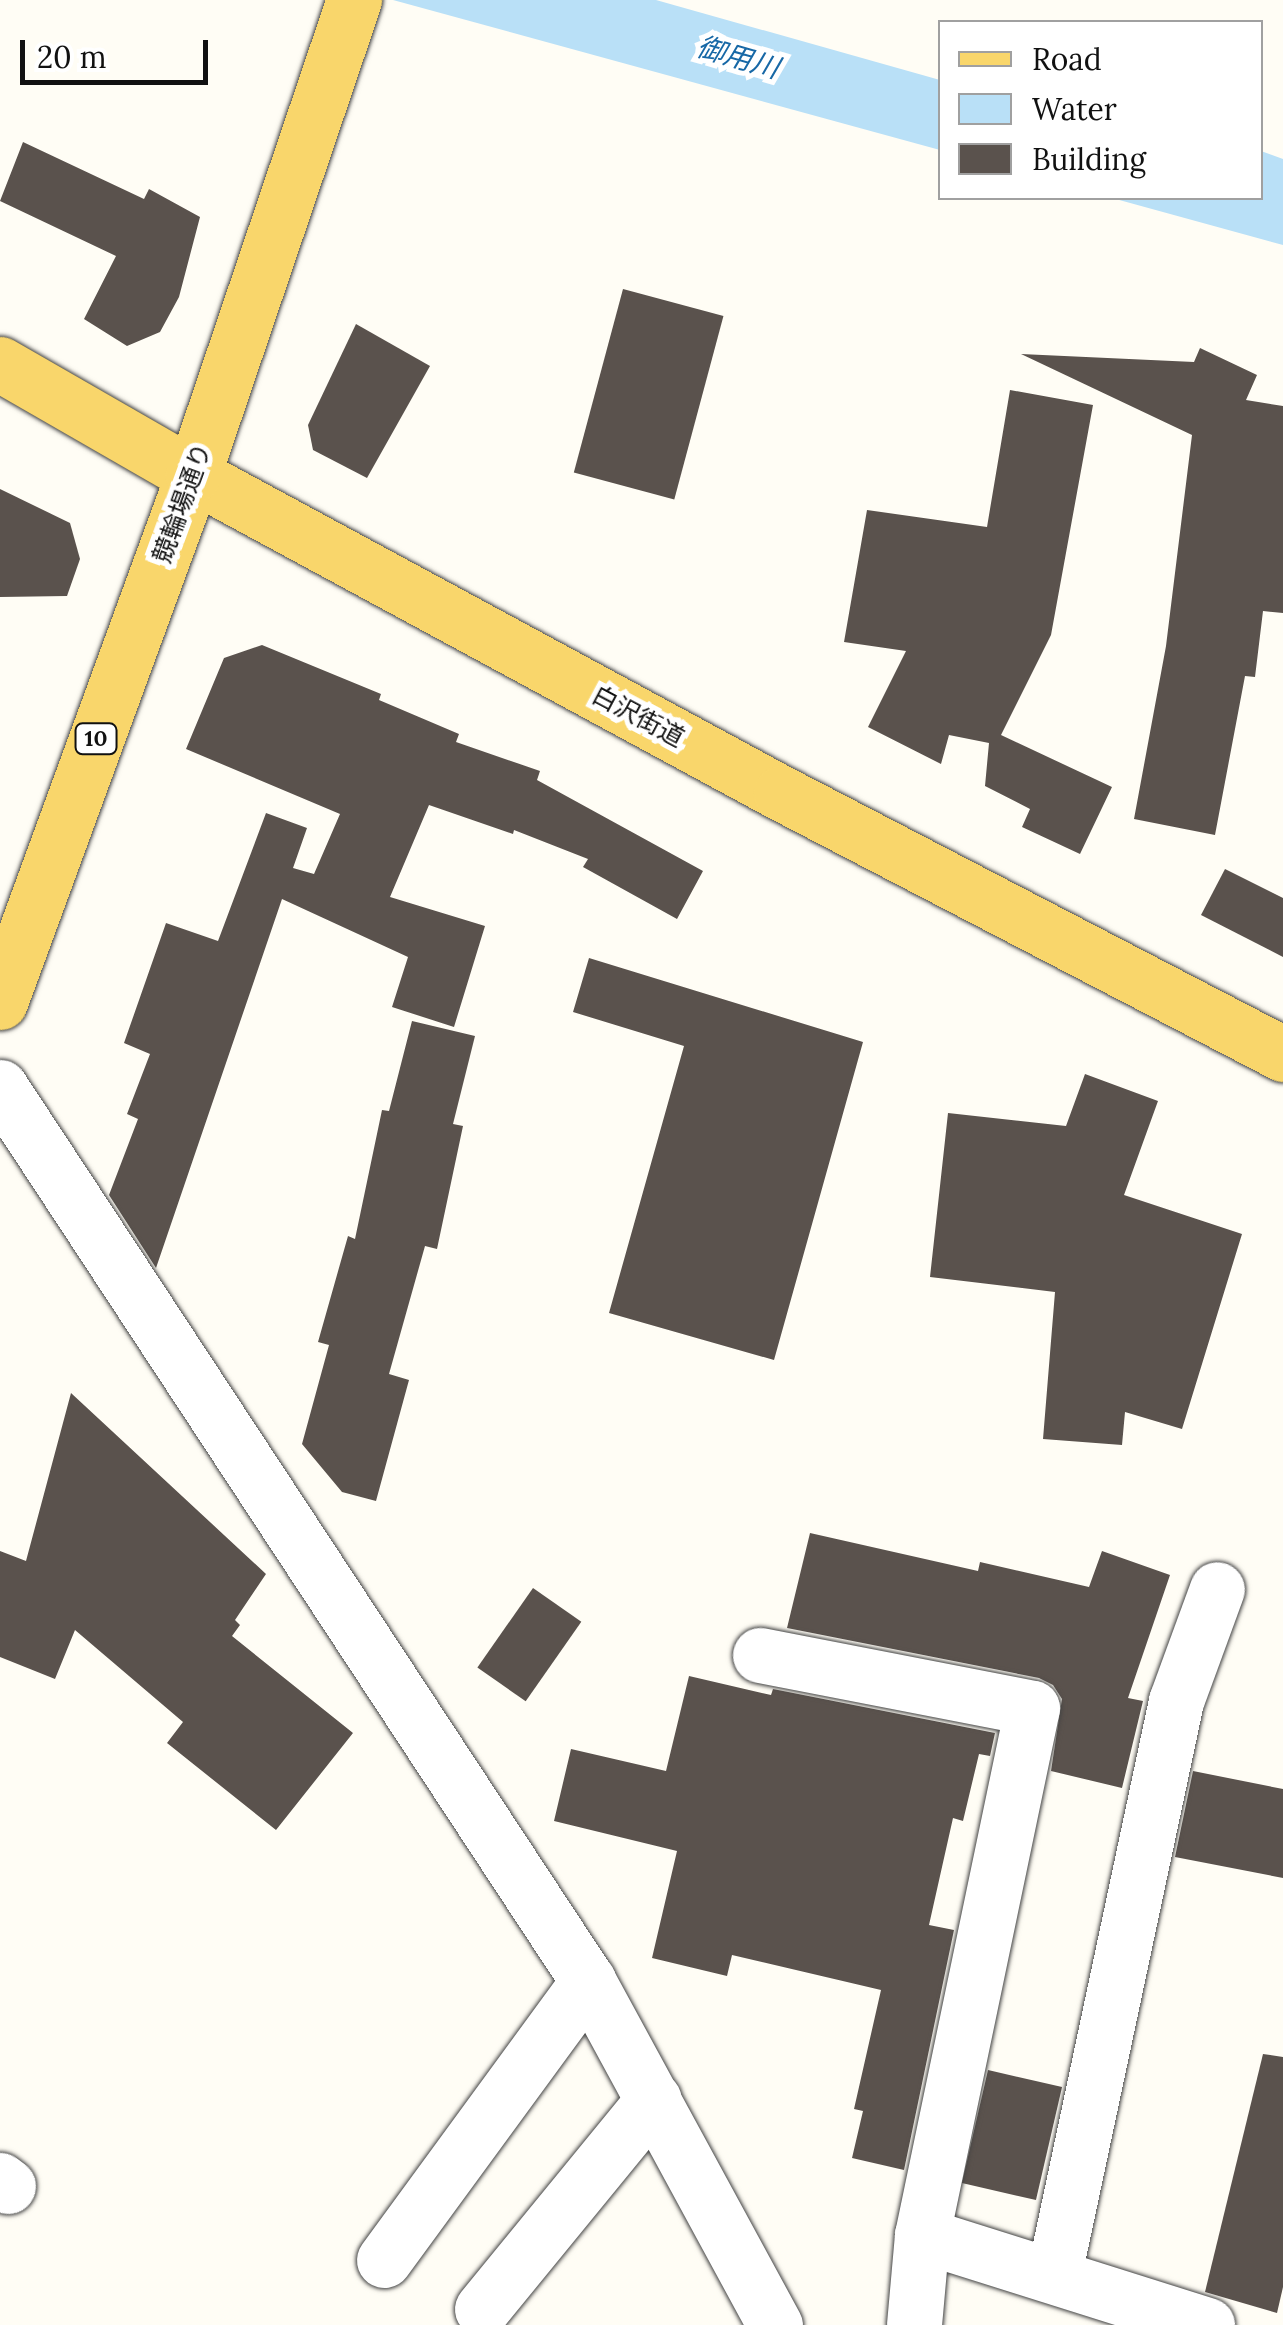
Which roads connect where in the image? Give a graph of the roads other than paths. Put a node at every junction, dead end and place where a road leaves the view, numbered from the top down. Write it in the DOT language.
graph roads {
  1 [pos="354,0"];
  2 [pos="0,364"];
  3 [pos="192,475"];
  4 [pos="0,1002"];
  5 [pos="1283,1054"];
  6 [pos="0,1087"];
  7 [pos="1216,1590"];
  8 [pos="760,1655"];
  9 [pos="588,1981"];
  10 [pos="654,2099"];
  11 [pos="922,2235"];
  12 [pos="384,2260"];
  13 [pos="1054,2274"];
  14 [pos="482,2309"];
  15 [pos="766,2318"];
  16 [pos="914,2325"];
  17 [pos="1207,2325"];
  1 -- 3 [label="main road, 競輪場通り / 10"];
  2 -- 3 [label="main road, 白沢街道"];
  3 -- 4 [label="main road, 競輪場通り / 10"];
  3 -- 5 [label="main road, 白沢街道"];
  6 -- 9 [label="street"];
  7 -- 13 [label="street"];
  8 -- 11 [label="street"];
  9 -- 10 [label="street"];
  9 -- 12 [label="street"];
  10 -- 14 [label="street"];
  10 -- 15 [label="street"];
  11 -- 13 [label="street"];
  11 -- 16 [label="street"];
  13 -- 17 [label="street"];
}
